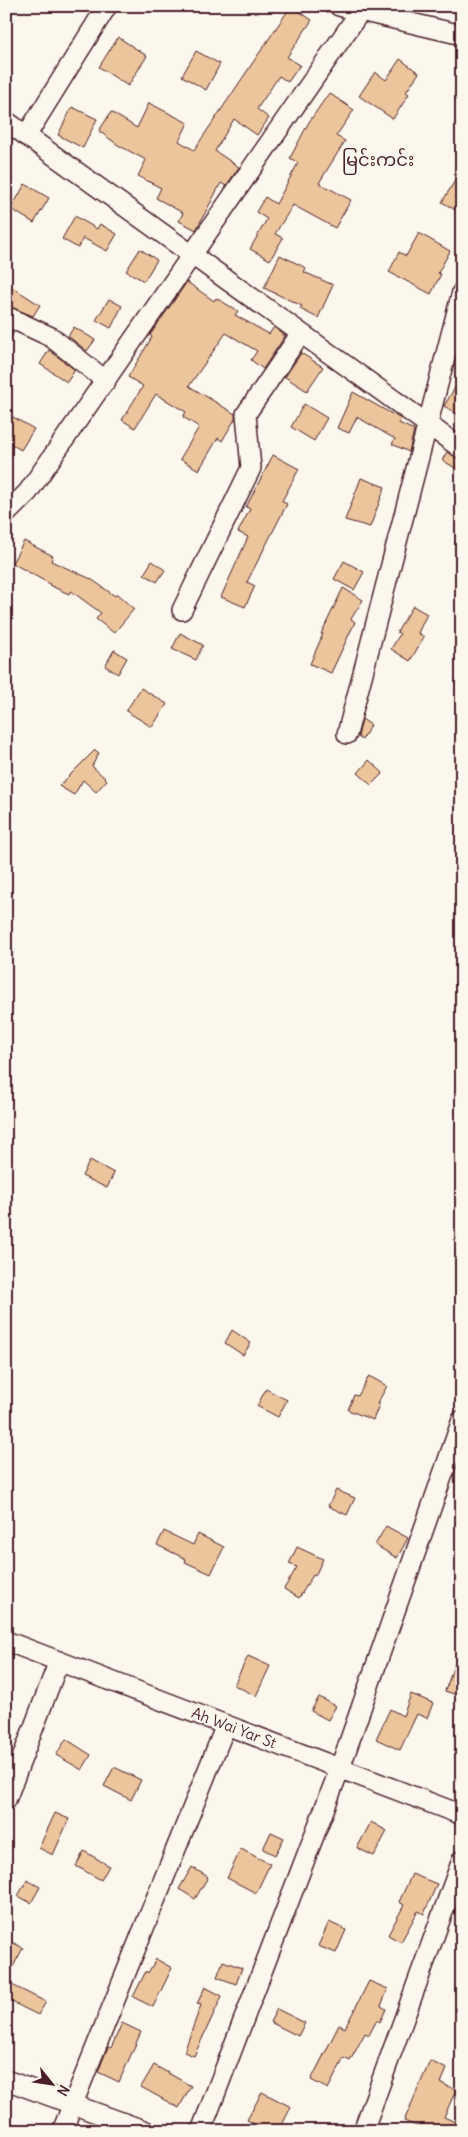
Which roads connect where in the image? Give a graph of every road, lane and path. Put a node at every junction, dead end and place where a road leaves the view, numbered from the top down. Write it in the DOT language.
graph roads {
  1 [pos="107,6"];
  2 [pos="339,6"];
  3 [pos="362,9"];
  4 [pos="462,35"];
  5 [pos="6,121"];
  6 [pos="26,136"];
  7 [pos="193,256"];
  8 [pos="462,292"];
  9 [pos="6,316"];
  10 [pos="301,334"];
  11 [pos="106,380"];
  12 [pos="426,423"];
  13 [pos="462,448"];
  14 [pos="6,514"];
  15 [pos="182,610"];
  16 [pos="347,734"];
  17 [pos="462,1420"];
  18 [pos="6,1641"];
  19 [pos="59,1661"];
  20 [pos="226,1725"];
  21 [pos="340,1768"];
  22 [pos="6,1800"];
  23 [pos="462,1815"];
  24 [pos="462,1860"];
  25 [pos="6,2080"];
  26 [pos="72,2104"];
  27 [pos="62,2131"];
  28 [pos="146,2131"];
  29 [pos="201,2131"];
  30 [pos="363,2131"];
  1 -- 6 [label="street"];
  2 -- 3 [label="street"];
  3 -- 4 [label="street"];
  3 -- 7 [label="street"];
  5 -- 6 [label="street"];
  6 -- 7 [label="street"];
  7 -- 10 [label="street"];
  7 -- 11 [label="street"];
  8 -- 12 [label="street"];
  9 -- 11 [label="street"];
  10 -- 12 [label="street"];
  10 -- 15 [label="street"];
  11 -- 14 [label="street"];
  12 -- 13 [label="street"];
  12 -- 16 [label="street"];
  17 -- 21 [label="street"];
  18 -- 19 [label="street, Ah Wai Yar St"];
  19 -- 20 [label="street, Ah Wai Yar St"];
  19 -- 22 [label="street"];
  20 -- 21 [label="street, Ah Wai Yar St"];
  20 -- 26 [label="street"];
  21 -- 23 [label="street, Ah Wai Yar St"];
  21 -- 29 [label="street"];
  24 -- 30 [label="street"];
  25 -- 26 [label="street"];
  26 -- 27 [label="street"];
  26 -- 28 [label="street"];
}
